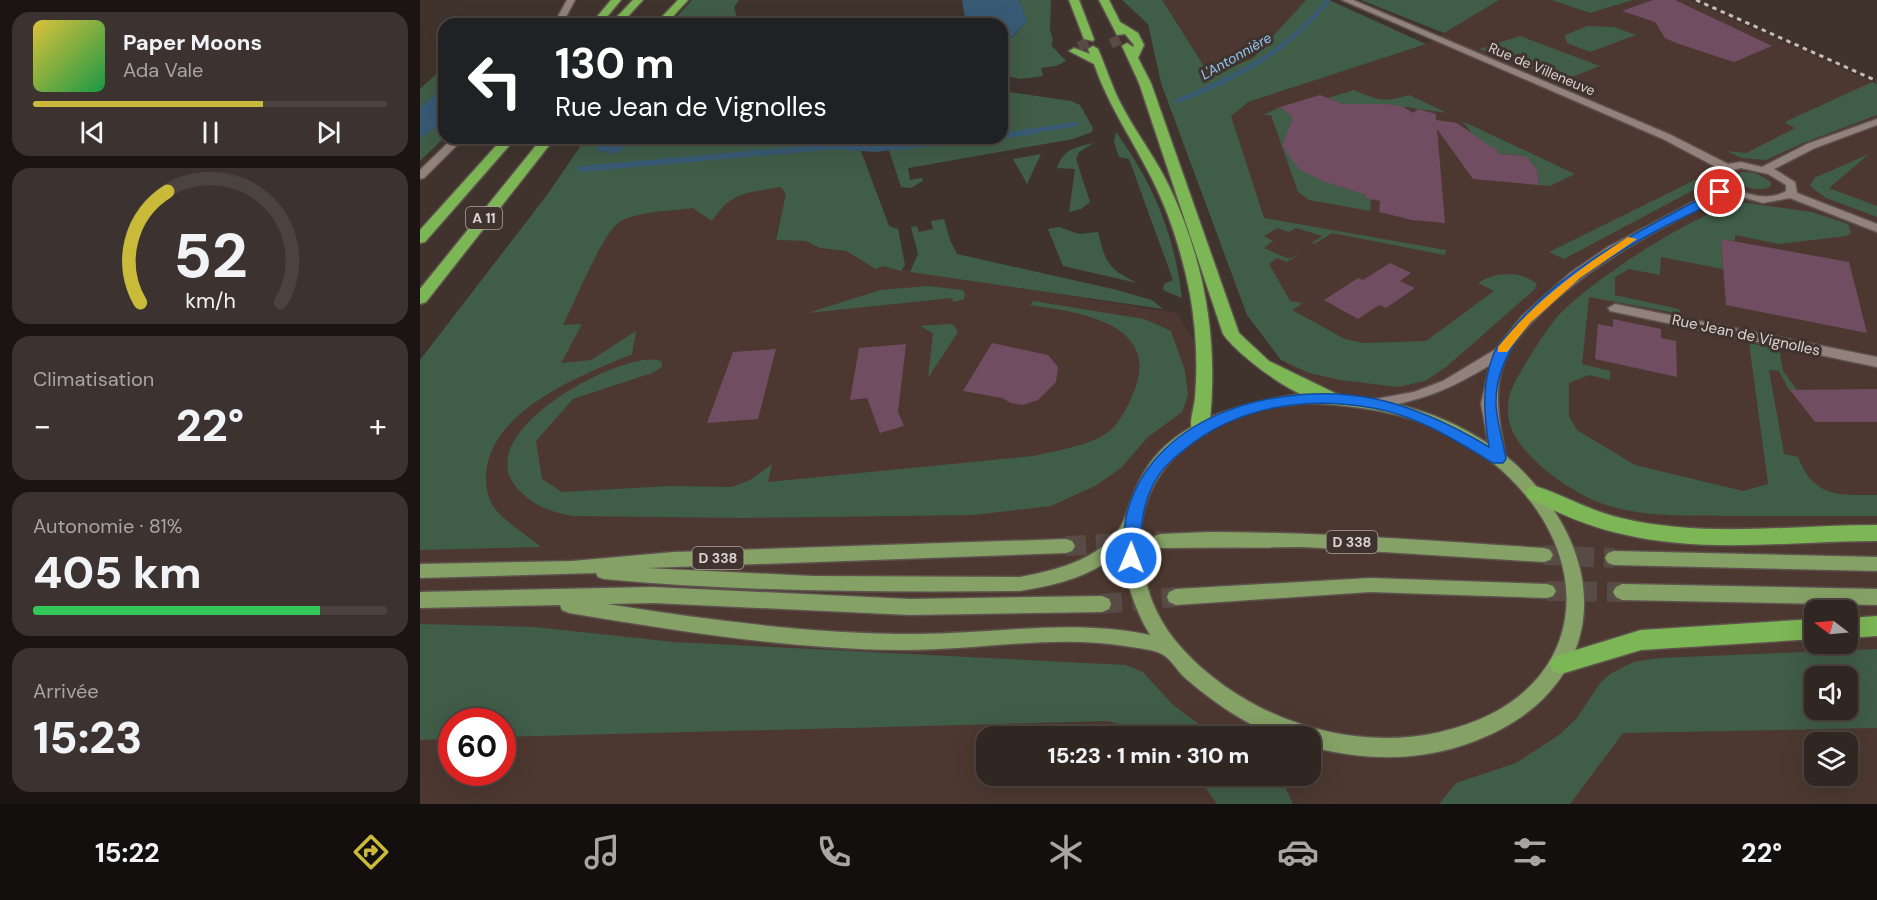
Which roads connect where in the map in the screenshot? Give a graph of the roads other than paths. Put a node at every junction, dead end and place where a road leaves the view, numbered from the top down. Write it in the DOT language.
graph roads {
  1 [pos="571,0"];
  2 [pos="616,0"];
  3 [pos="638,0"];
  4 [pos="683,0"];
  5 [pos="1074,0"];
  6 [pos="1104,0"];
  7 [pos="1346,0"];
  8 [pos="561,18"];
  9 [pos="601,18"];
  10 [pos="621,18"];
  11 [pos="666,18"];
  12 [pos="1117,24"];
  13 [pos="1084,41"];
  14 [pos="1117,44"];
  15 [pos="1098,62"];
  16 [pos="1877,122"];
  17 [pos="453,144"];
  18 [pos="505,144"];
  19 [pos="544,144"];
  20 [pos="1725,166"];
  21 [pos="1766,170"];
  22 [pos="420,176"];
  23 [pos="1728,188"];
  24 [pos="1790,194"];
  25 [pos="1877,228"];
  26 [pos="420,239"];
  27 [pos="420,299"];
  28 [pos="1616,308"];
  29 [pos="1501,352"];
  30 [pos="1877,362"];
  31 [pos="1331,398"];
  32 [pos="1375,404"];
  33 [pos="1200,429"];
  34 [pos="1498,459"];
  35 [pos="1534,493"];
  36 [pos="1134,514"];
  37 [pos="1877,533"];
  38 [pos="1161,541"];
  39 [pos="1066,546"];
  40 [pos="1544,555"];
  41 [pos="1614,558"];
  42 [pos="1877,564"];
  43 [pos="572,568"];
  44 [pos="420,571"];
  45 [pos="1547,591"];
  46 [pos="1622,592"];
  47 [pos="1176,597"];
  48 [pos="1877,597"];
  49 [pos="533,599"];
  50 [pos="420,600"];
  51 [pos="1102,604"];
  52 [pos="1877,626"];
  53 [pos="1858,627"];
  54 [pos="1804,629"];
  55 [pos="1168,647"];
  56 [pos="1561,664"];
  57 [pos="1279,726"];
  58 [pos="1321,739"];
  1 -- 8 [label="street"];
  2 -- 9 [label="highway"];
  3 -- 10 [label="highway"];
  4 -- 11 [label="highway"];
  5 -- 13 [label="highway"];
  6 -- 12 [label="highway"];
  7 -- 20 [label="street, Rue de Villeneuve"];
  12 -- 14 [label="highway"];
  12 -- 14 [label="highway"];
  13 -- 14 [label="highway"];
  13 -- 15 [label="highway"];
  13 -- 15 [label="highway"];
  14 -- 15 [label="highway"];
  14 -- 31 [label="highway"];
  15 -- 33 [label="highway"];
  16 -- 21 [label="street"];
  17 -- 22 [label="street"];
  18 -- 26 [label="highway, A 11"];
  19 -- 27 [label="highway, A 11"];
  20 -- 21 [label="street"];
  20 -- 23 [label="street"];
  21 -- 24 [label="street"];
  23 -- 24 [label="street"];
  23 -- 29 [label="street"];
  24 -- 25 [label="street"];
  28 -- 30 [label="street, Rue Jean de Vignolles"];
  29 -- 32 [label="street"];
  29 -- 34 [label="street"];
  31 -- 32 [label="main road"];
  31 -- 33 [label="main road"];
  32 -- 34 [label="main road"];
  33 -- 36 [label="main road"];
  34 -- 35 [label="main road"];
  35 -- 37 [label="highway"];
  35 -- 56 [label="main road"];
  36 -- 43 [label="main road, D 338"];
  36 -- 55 [label="main road"];
  38 -- 40 [label="main road, D 338"];
  39 -- 43 [label="main road, D 338"];
  41 -- 42 [label="main road"];
  43 -- 44 [label="main road, D 338"];
  45 -- 47 [label="main road"];
  46 -- 48 [label="main road"];
  49 -- 50 [label="main road"];
  49 -- 51 [label="main road"];
  49 -- 55 [label="main road"];
  52 -- 53 [label="highway"];
  54 -- 56 [label="highway"];
  55 -- 57 [label="main road"];
  56 -- 58 [label="main road"];
}
